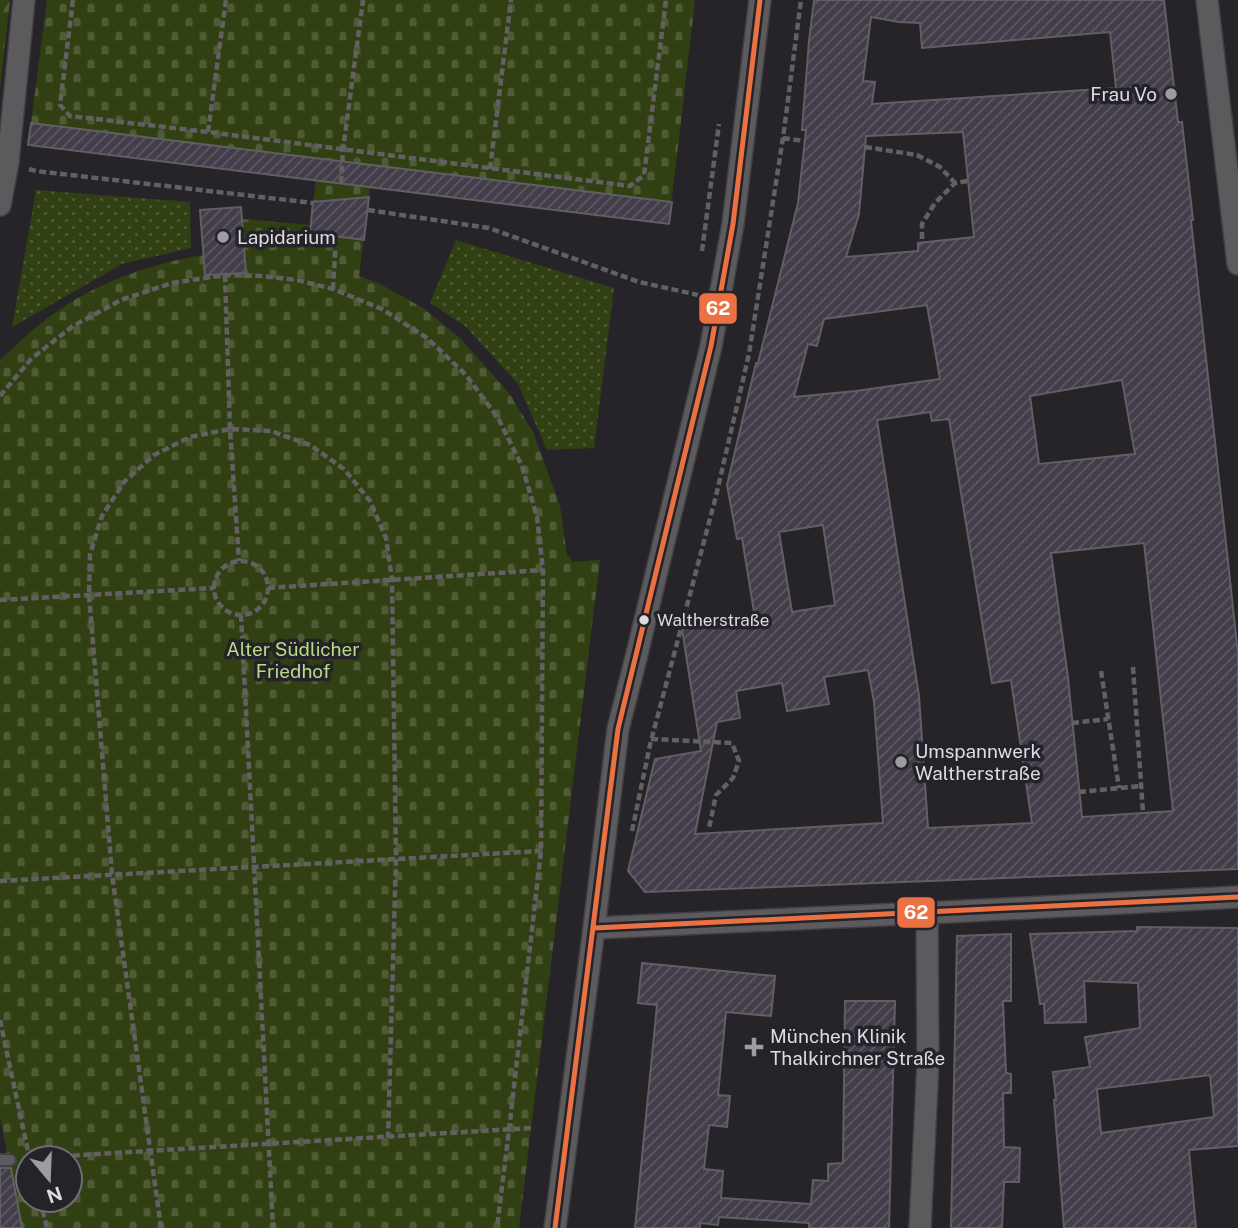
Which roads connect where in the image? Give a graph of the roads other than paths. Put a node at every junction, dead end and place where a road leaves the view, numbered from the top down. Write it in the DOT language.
graph roads {
  1 [pos="24,0"];
  2 [pos="760,0"];
  3 [pos="1207,0"];
  4 [pos="0,205"];
  5 [pos="1238,264"];
  6 [pos="1238,897"];
  7 [pos="927,913"];
  8 [pos="594,928"];
  9 [pos="555,1228"];
  10 [pos="920,1228"];
  1 -- 4 [label="street"];
  2 -- 8 [label="street"];
  3 -- 5 [label="street"];
  6 -- 7 [label="street"];
  7 -- 8 [label="street"];
  7 -- 10 [label="street"];
  8 -- 9 [label="street"];
}
